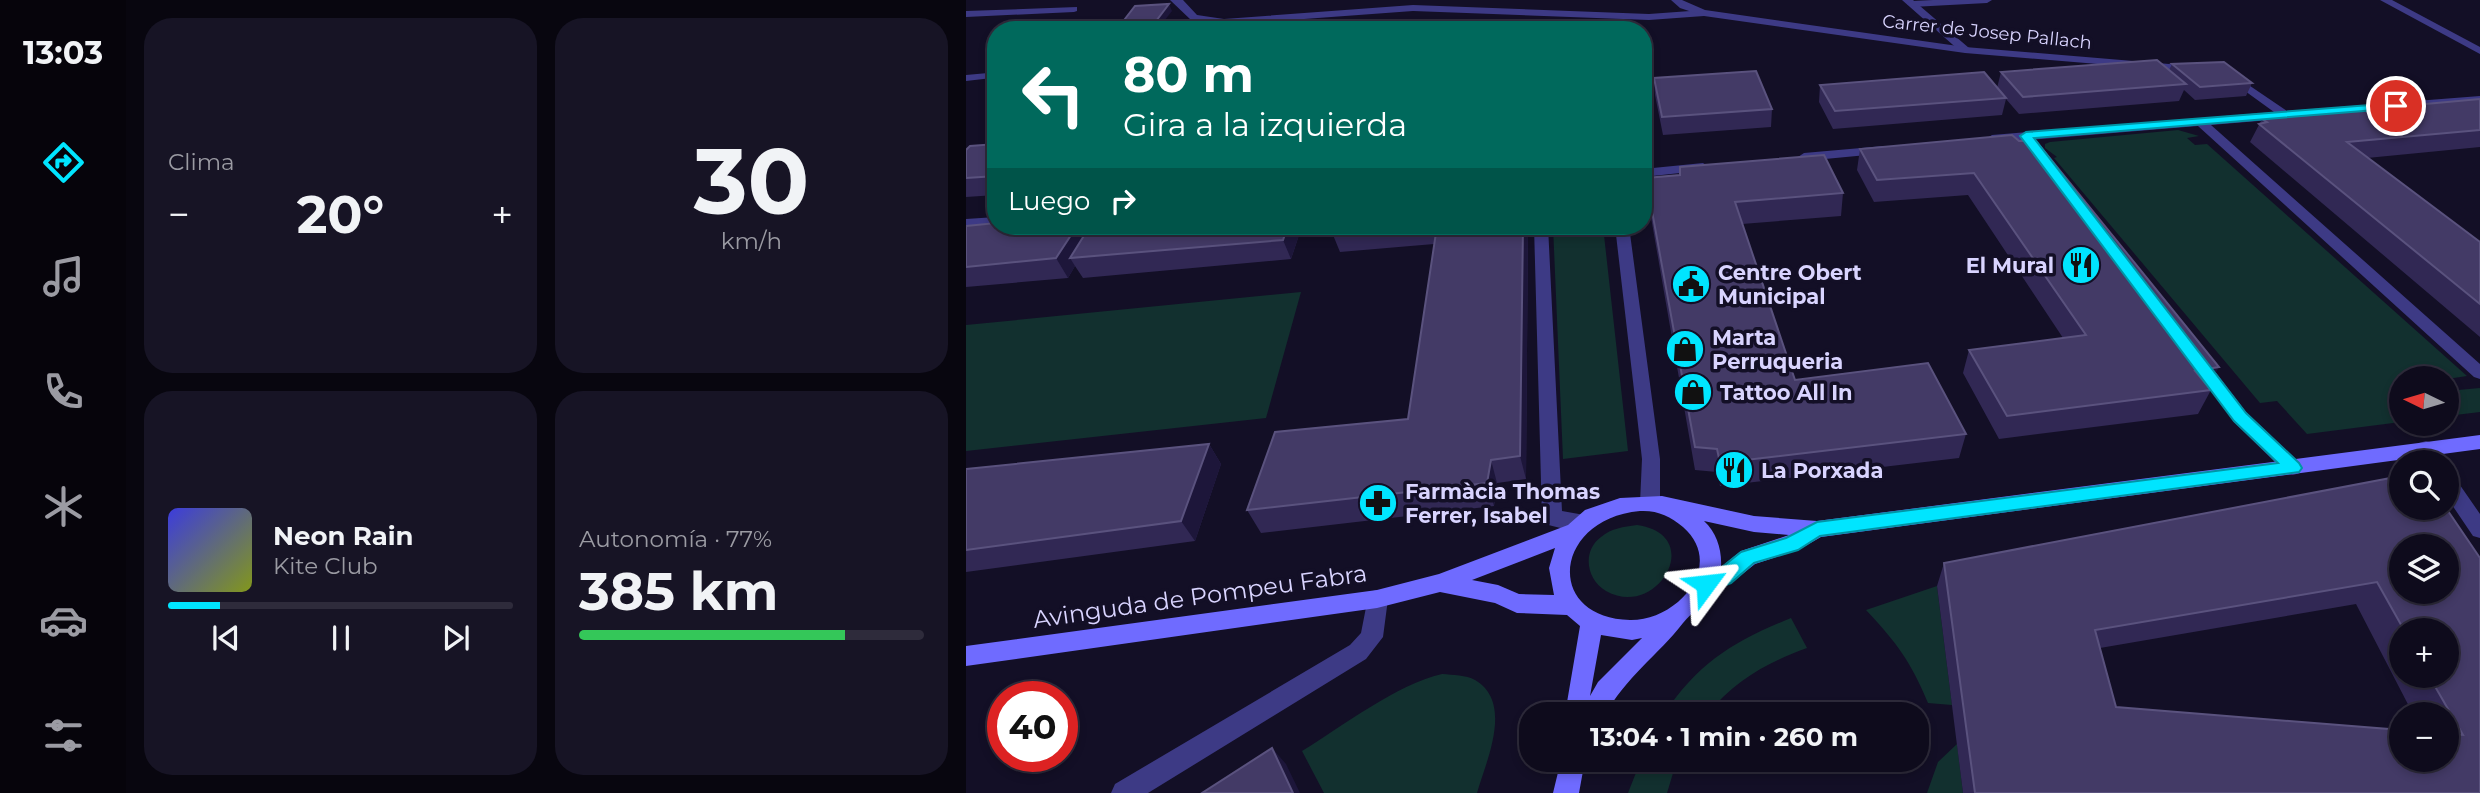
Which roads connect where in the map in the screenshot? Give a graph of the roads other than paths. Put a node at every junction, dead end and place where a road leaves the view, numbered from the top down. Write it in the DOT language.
graph roads {
  1 [pos="1175,0"];
  2 [pos="1987,0"];
  3 [pos="2385,0"];
  4 [pos="1680,1"];
  5 [pos="1910,2"];
  6 [pos="1074,9"];
  7 [pos="1704,13"];
  8 [pos="966,14"];
  9 [pos="1209,21"];
  10 [pos="1242,21"];
  11 [pos="1965,50"];
  12 [pos="2480,51"];
  13 [pos="987,76"];
  14 [pos="966,78"];
  15 [pos="2480,99"];
  16 [pos="2285,115"];
  17 [pos="2201,122"];
  18 [pos="1985,140"];
  19 [pos="1903,148"];
  20 [pos="1794,158"];
  21 [pos="1712,166"];
  22 [pos="1652,172"];
  23 [pos="987,222"];
  24 [pos="966,223"];
  25 [pos="1541,235"];
  26 [pos="1623,235"];
  27 [pos="2191,352"];
  28 [pos="2480,373"];
  29 [pos="2480,442"];
  30 [pos="2449,450"];
  31 [pos="2389,459"];
  32 [pos="2293,468"];
  33 [pos="2459,499"];
  34 [pos="1656,503"];
  35 [pos="1578,527"];
  36 [pos="1817,529"];
  37 [pos="2480,530"];
  38 [pos="1440,583"];
  39 [pos="1706,584"];
  40 [pos="1377,599"];
  41 [pos="1572,606"];
  42 [pos="1676,618"];
  43 [pos="1592,622"];
  44 [pos="966,656"];
  45 [pos="1578,702"];
  46 [pos="1600,702"];
  47 [pos="1570,772"];
  48 [pos="1124,793"];
  49 [pos="1566,793"];
  1 -- 9 [label="street"];
  2 -- 5 [label="street"];
  3 -- 12 [label="street"];
  4 -- 7 [label="street, Carrer de Josep Pallach"];
  5 -- 11 [label="street"];
  6 -- 8 [label="street"];
  7 -- 10 [label="street"];
  7 -- 11 [label="street, Carrer de Josep Pallach"];
  11 -- 16 [label="street, Carrer de Josep Pallach"];
  13 -- 14 [label="street"];
  15 -- 16 [label="street"];
  16 -- 17 [label="street"];
  17 -- 18 [label="street"];
  17 -- 28 [label="street"];
  19 -- 20 [label="street"];
  21 -- 22 [label="street"];
  23 -- 24 [label="street"];
  25 -- 35 [label="street"];
  26 -- 34 [label="street"];
  27 -- 32 [label="street"];
  29 -- 30 [label="street"];
  31 -- 32 [label="street"];
  32 -- 36 [label="street"];
  33 -- 37 [label="street"];
  34 -- 35 [label="street"];
  34 -- 36 [label="street"];
  34 -- 39 [label="street"];
  35 -- 38 [label="street, Avinguda de Pompeu Fabra"];
  35 -- 41 [label="street"];
  36 -- 39 [label="street"];
  38 -- 40 [label="street, Avinguda de Pompeu Fabra"];
  38 -- 41 [label="street, Avinguda de Pompeu Fabra"];
  39 -- 42 [label="street"];
  40 -- 44 [label="street, Avinguda de Pompeu Fabra"];
  40 -- 48 [label="street"];
  41 -- 43 [label="street"];
  42 -- 43 [label="street"];
  42 -- 46 [label="street"];
  43 -- 45 [label="street"];
  47 -- 49 [label="street"];
}
